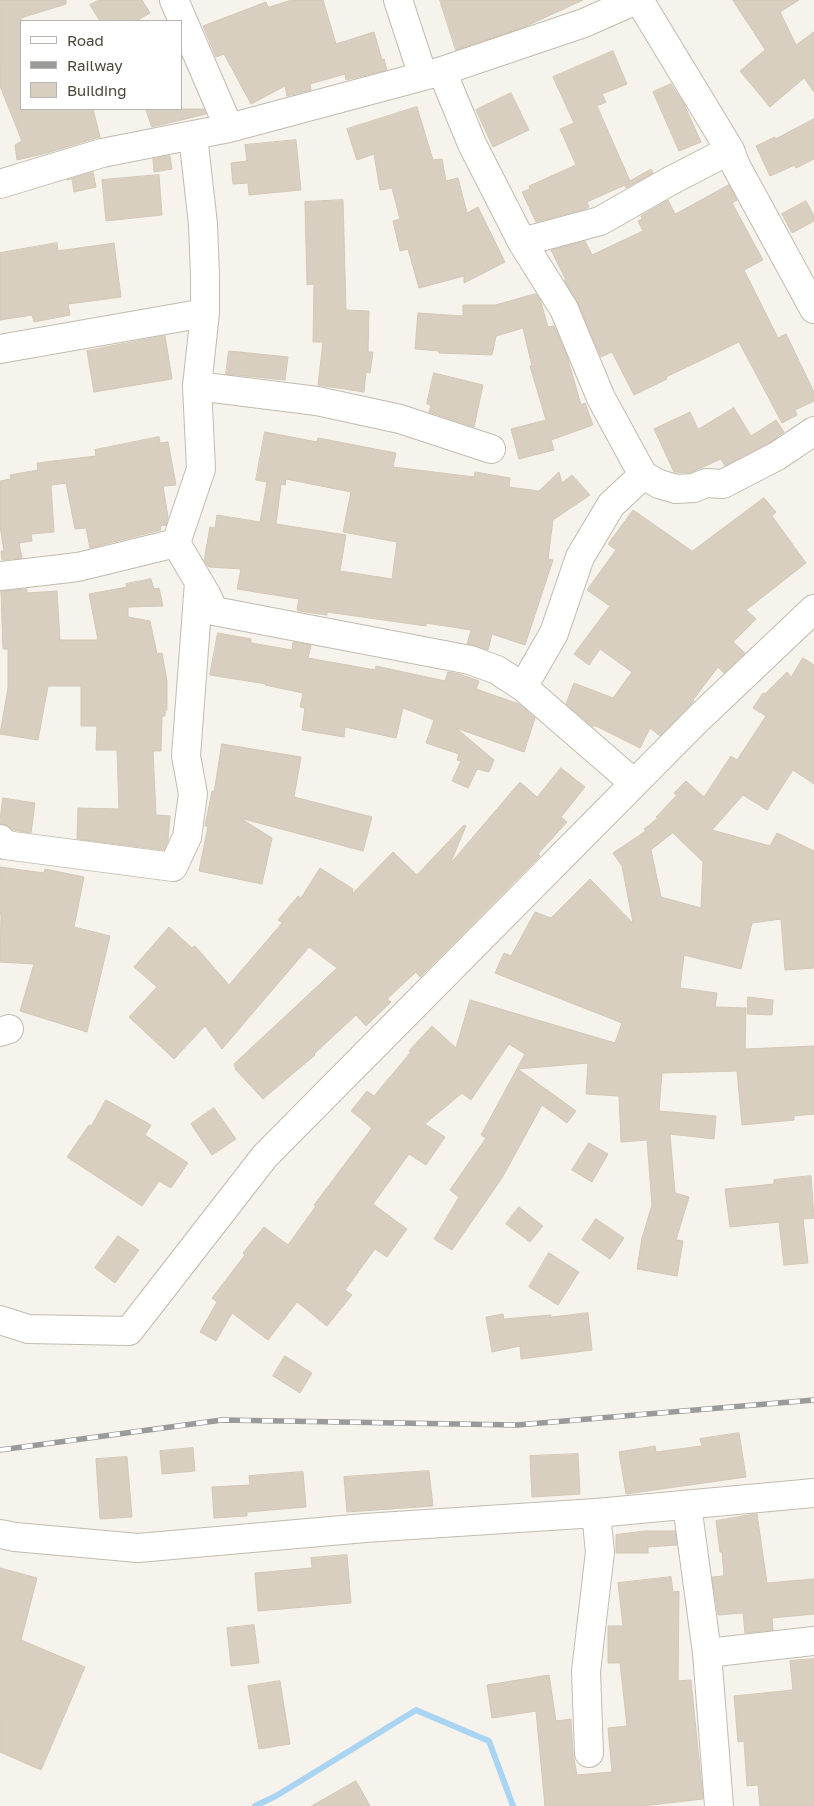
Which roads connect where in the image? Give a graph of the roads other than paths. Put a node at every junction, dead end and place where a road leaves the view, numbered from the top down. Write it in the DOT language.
graph roads {
  1 [pos="174,0"];
  2 [pos="398,0"];
  3 [pos="638,0"];
  4 [pos="432,73"];
  5 [pos="229,128"];
  6 [pos="193,136"];
  7 [pos="730,150"];
  8 [pos="1,180"];
  9 [pos="522,242"];
  10 [pos="814,308"];
  11 [pos="204,313"];
  12 [pos="0,349"];
  13 [pos="197,386"];
  14 [pos="814,431"];
  15 [pos="490,449"];
  16 [pos="643,475"];
  17 [pos="176,543"];
  18 [pos="0,576"];
  19 [pos="199,582"];
  20 [pos="814,609"];
  21 [pos="522,687"];
  22 [pos="634,784"];
  23 [pos="0,839"];
  24 [pos="0,1320"];
  25 [pos="814,1493"];
  26 [pos="687,1505"];
  27 [pos="596,1513"];
  28 [pos="0,1534"];
  29 [pos="814,1641"];
  30 [pos="707,1653"];
  31 [pos="589,1753"];
  32 [pos="720,1806"];
  1 -- 5 [label="street"];
  2 -- 4 [label="street"];
  3 -- 4 [label="street"];
  3 -- 7 [label="street"];
  4 -- 5 [label="street"];
  4 -- 9 [label="street"];
  5 -- 6 [label="street"];
  6 -- 8 [label="street"];
  6 -- 11 [label="street"];
  7 -- 9 [label="street"];
  7 -- 10 [label="street"];
  9 -- 16 [label="street"];
  11 -- 12 [label="street"];
  11 -- 13 [label="street"];
  13 -- 15 [label="street"];
  13 -- 17 [label="street"];
  14 -- 16 [label="street"];
  16 -- 21 [label="street"];
  17 -- 18 [label="street"];
  17 -- 19 [label="street"];
  19 -- 21 [label="street"];
  19 -- 23 [label="street"];
  20 -- 22 [label="street"];
  21 -- 22 [label="street"];
  22 -- 24 [label="street"];
  25 -- 26 [label="street"];
  26 -- 27 [label="street"];
  26 -- 30 [label="street"];
  27 -- 28 [label="street"];
  27 -- 31 [label="street"];
  29 -- 30 [label="street"];
  30 -- 32 [label="street"];
}
